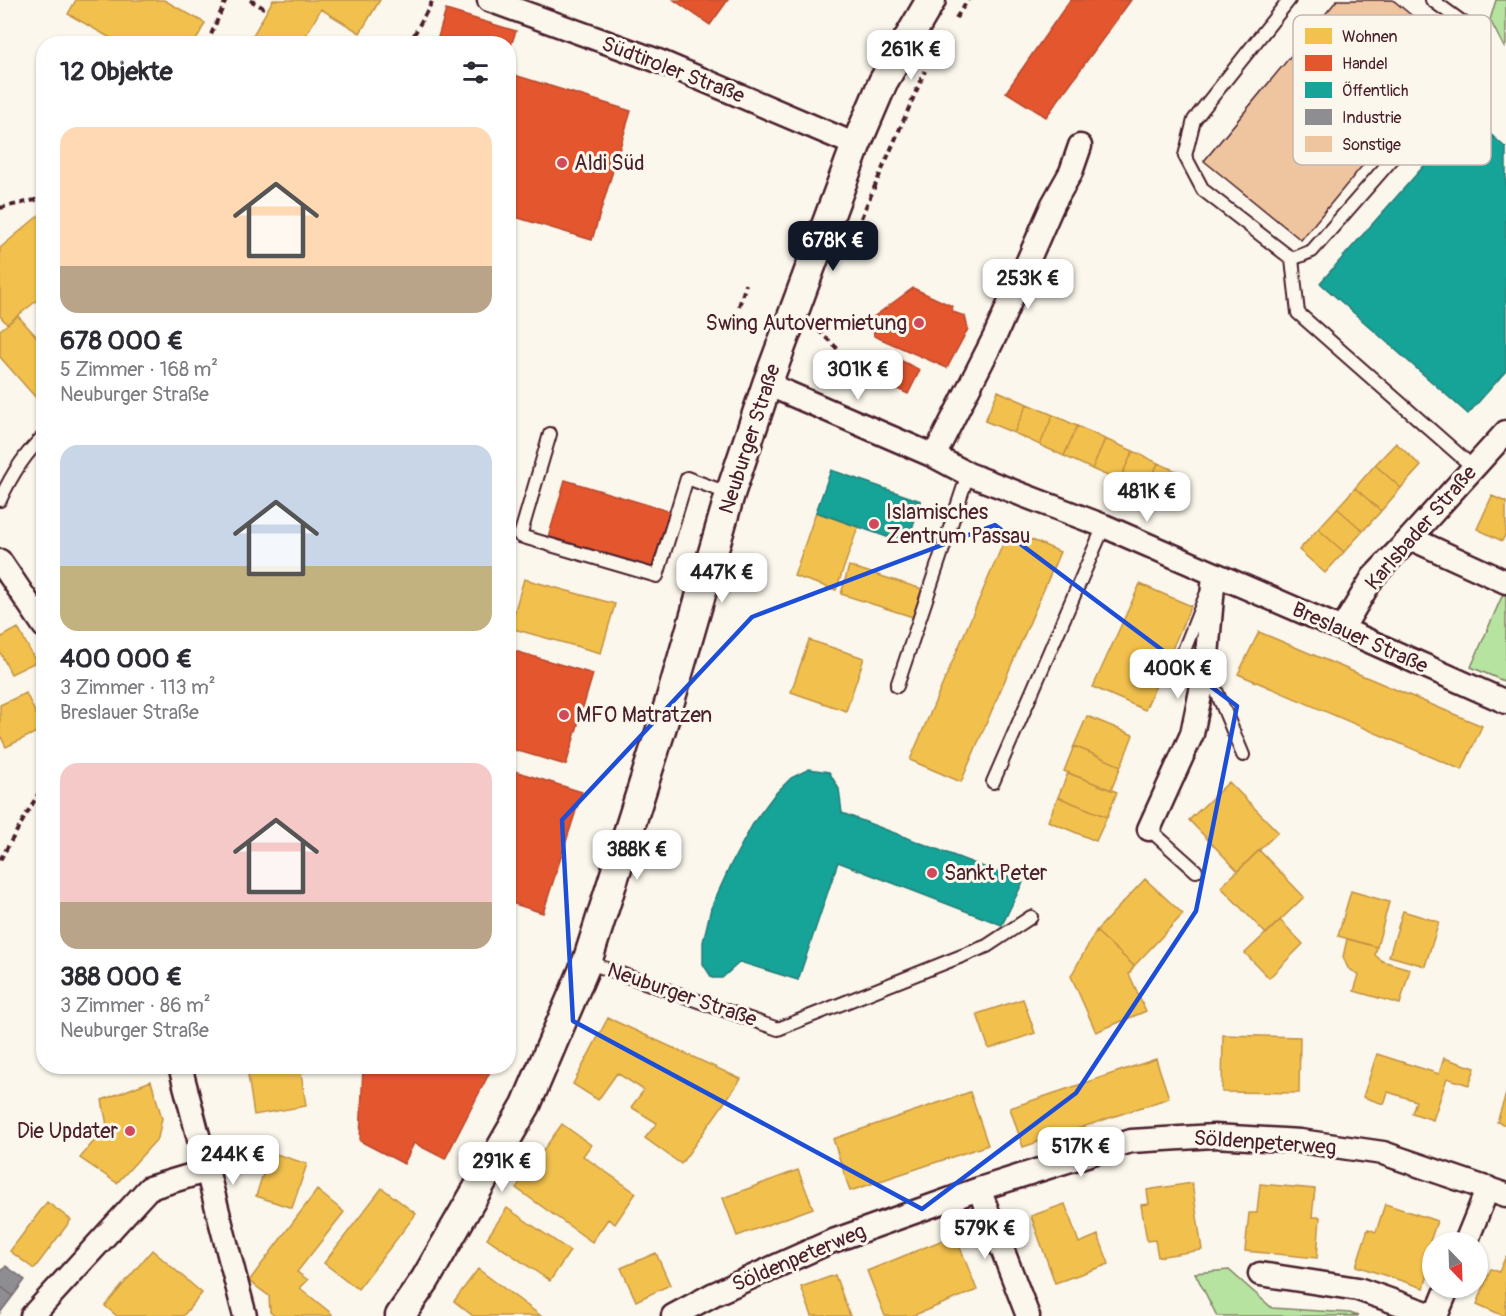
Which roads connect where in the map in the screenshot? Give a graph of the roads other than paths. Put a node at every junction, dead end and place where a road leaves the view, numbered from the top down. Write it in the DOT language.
graph roads {
  1 [pos="489,0"];
  2 [pos="931,0"];
  3 [pos="1289,0"];
  4 [pos="1432,0"];
  5 [pos="1453,15"];
  6 [pos="856,145"];
  7 [pos="1080,146"];
  8 [pos="1387,165"];
  9 [pos="1292,259"];
  10 [pos="767,384"];
  11 [pos="1506,432"];
  12 [pos="550,434"];
  13 [pos="36,443"];
  14 [pos="934,456"];
  15 [pos="1474,468"];
  16 [pos="968,474"];
  17 [pos="730,494"];
  18 [pos="0,500"];
  19 [pos="1104,526"];
  20 [pos="1410,538"];
  21 [pos="0,561"];
  22 [pos="1214,574"];
  23 [pos="1506,582"];
  24 [pos="36,614"];
  25 [pos="1342,628"];
  26 [pos="1206,667"];
  27 [pos="1173,678"];
  28 [pos="897,686"];
  29 [pos="1506,702"];
  30 [pos="1243,755"];
  31 [pos="993,782"];
  32 [pos="1149,829"];
  33 [pos="1196,871"];
  34 [pos="1031,917"];
  35 [pos="587,962"];
  36 [pos="182,1074"];
  37 [pos="209,1170"];
  38 [pos="979,1189"];
  39 [pos="1497,1192"];
  40 [pos="1472,1232"];
  41 [pos="1260,1274"];
  42 [pos="1443,1298"];
  43 [pos="32,1316"];
  44 [pos="245,1316"];
  45 [pos="400,1316"];
  46 [pos="673,1316"];
  47 [pos="1028,1316"];
  48 [pos="1436,1316"];
  1 -- 6 [label="street, Südtiroler Straße"];
  2 -- 6 [label="street, Neuburger Straße"];
  3 -- 9 [label="lane"];
  4 -- 5 [label="lane"];
  6 -- 10 [label="street, Neuburger Straße"];
  7 -- 14 [label="street"];
  8 -- 9 [label="lane"];
  9 -- 15 [label="lane"];
  10 -- 14 [label="street, Breslauer Straße"];
  10 -- 17 [label="street, Neuburger Straße"];
  11 -- 15 [label="street, Karlsbader Straße"];
  12 -- 17 [label="lane"];
  13 -- 18 [label="lane"];
  14 -- 16 [label="street, Breslauer Straße"];
  15 -- 20 [label="street, Karlsbader Straße"];
  16 -- 19 [label="street, Breslauer Straße"];
  16 -- 28 [label="lane"];
  17 -- 35 [label="street, Neuburger Straße"];
  19 -- 22 [label="street, Breslauer Straße"];
  19 -- 31 [label="lane"];
  20 -- 23 [label="street"];
  20 -- 25 [label="street, Karlsbader Straße"];
  21 -- 24 [label="street"];
  22 -- 25 [label="street, Breslauer Straße"];
  22 -- 26 [label="street"];
  22 -- 27 [label="lane"];
  25 -- 29 [label="street, Breslauer Straße"];
  26 -- 30 [label="lane"];
  26 -- 32 [label="street"];
  32 -- 33 [label="lane"];
  34 -- 35 [label="lane, Neuburger Straße"];
  35 -- 45 [label="street, Neuburger Straße"];
  36 -- 37 [label="street"];
  37 -- 43 [label="street"];
  37 -- 44 [label="street"];
  38 -- 39 [label="street, Söldenpeterweg"];
  38 -- 46 [label="street, Söldenpeterweg"];
  38 -- 47 [label="street"];
  39 -- 40 [label="street, Söldenpeterweg"];
  41 -- 48 [label="street"];
  42 -- 48 [label="street"];
}
